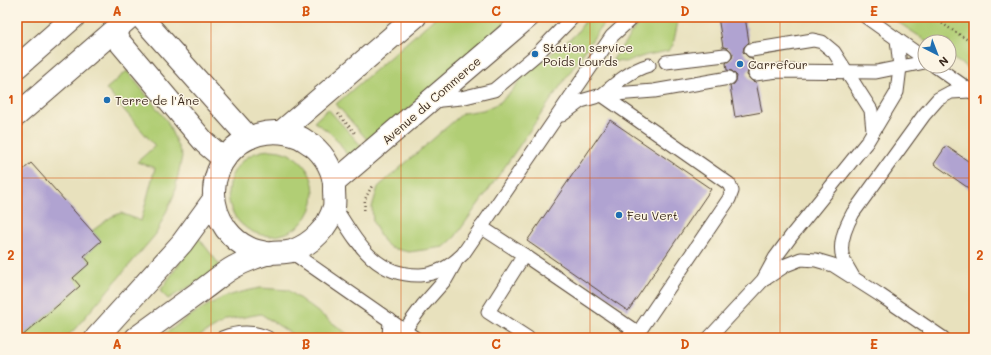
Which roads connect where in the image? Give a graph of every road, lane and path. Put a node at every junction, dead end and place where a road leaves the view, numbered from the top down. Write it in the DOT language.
graph roads {
  1 [pos="74,17"];
  2 [pos="130,17"];
  3 [pos="142,17"];
  4 [pos="415,17"];
  5 [pos="528,17"];
  6 [pos="573,17"];
  7 [pos="633,17"];
  8 [pos="866,17"];
  9 [pos="932,17"];
  10 [pos="112,33"];
  11 [pos="897,39"];
  12 [pos="974,44"];
  13 [pos="750,50"];
  14 [pos="917,53"];
  15 [pos="725,55"];
  16 [pos="666,62"];
  17 [pos="917,64"];
  18 [pos="648,65"];
  19 [pos="17,67"];
  20 [pos="900,67"];
  21 [pos="847,72"];
  22 [pos="755,74"];
  23 [pos="946,74"];
  24 [pos="729,78"];
  25 [pos="972,92"];
  26 [pos="602,95"];
  27 [pos="322,97"];
  28 [pos="431,101"];
  29 [pos="17,115"];
  30 [pos="553,121"];
  31 [pos="873,131"];
  32 [pos="281,132"];
  33 [pos="248,138"];
  34 [pos="371,151"];
  35 [pos="224,159"];
  36 [pos="335,182"];
  37 [pos="373,183"];
  38 [pos="214,199"];
  39 [pos="334,206"];
  40 [pos="364,216"];
  41 [pos="481,227"];
  42 [pos="280,252"];
  43 [pos="524,255"];
  44 [pos="457,260"];
  45 [pos="853,277"];
  46 [pos="763,280"];
  47 [pos="390,320"];
  48 [pos="404,331"];
  49 [pos="636,336"];
  50 [pos="96,338"];
  51 [pos="136,338"];
  52 [pos="222,338"];
  53 [pos="268,338"];
  54 [pos="389,338"];
  55 [pos="415,338"];
  56 [pos="528,338"];
  57 [pos="709,338"];
  58 [pos="942,338"];
  1 -- 19 [label="main road"];
  2 -- 10 [label="main road"];
  3 -- 33 [label="main road"];
  4 -- 27 [label="main road"];
  5 -- 28 [label="main road, Avenue du Commerce"];
  6 -- 28 [label="lane"];
  7 -- 30 [label="lane"];
  8 -- 11 [label="lane"];
  9 -- 12 [label="path"];
  10 -- 29 [label="main road"];
  10 -- 35 [label="main road"];
  11 -- 14 [label="lane"];
  11 -- 20 [label="lane"];
  13 -- 21 [label="lane"];
  15 -- 16 [label="lane"];
  17 -- 20 [label="lane"];
  18 -- 26 [label="lane"];
  20 -- 21 [label="lane"];
  20 -- 31 [label="lane"];
  21 -- 22 [label="lane"];
  21 -- 31 [label="lane"];
  23 -- 25 [label="lane"];
  24 -- 26 [label="lane"];
  25 -- 45 [label="lane"];
  26 -- 30 [label="lane"];
  26 -- 49 [label="lane"];
  27 -- 32 [label="main road"];
  27 -- 34 [label="path"];
  28 -- 34 [label="main road, Avenue du Commerce"];
  30 -- 41 [label="lane"];
  31 -- 46 [label="lane"];
  32 -- 33 [label="main road"];
  32 -- 36 [label="main road"];
  33 -- 35 [label="main road"];
  34 -- 36 [label="main road, Avenue du Commerce"];
  35 -- 38 [label="main road"];
  36 -- 39 [label="main road"];
  37 -- 40 [label="path"];
  38 -- 42 [label="main road"];
  38 -- 50 [label="main road"];
  39 -- 42 [label="main road"];
  39 -- 44 [label="lane"];
  41 -- 43 [label="lane"];
  41 -- 44 [label="lane"];
  42 -- 47 [label="lane"];
  42 -- 51 [label="main road"];
  43 -- 49 [label="lane"];
  43 -- 56 [label="lane"];
  44 -- 48 [label="lane"];
  45 -- 46 [label="lane"];
  45 -- 58 [label="lane"];
  46 -- 57 [label="lane"];
  47 -- 48 [label="lane"];
  47 -- 54 [label="lane"];
  48 -- 55 [label="lane"];
  52 -- 53 [label="lane"];
}
